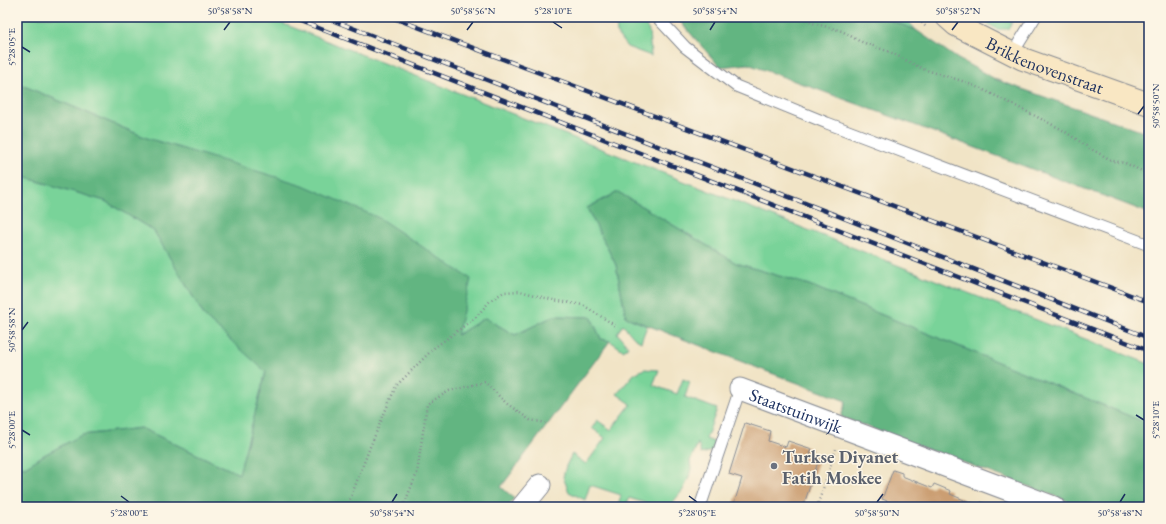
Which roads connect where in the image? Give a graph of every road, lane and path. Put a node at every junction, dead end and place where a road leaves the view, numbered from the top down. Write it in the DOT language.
graph roads {
  1 [pos="657,17"];
  2 [pos="803,17"];
  3 [pos="947,17"];
  4 [pos="1035,17"];
  5 [pos="1012,54"];
  6 [pos="1149,104"];
  7 [pos="1149,171"];
  8 [pos="1149,245"];
  9 [pos="616,326"];
  10 [pos="740,389"];
  11 [pos="546,422"];
  12 [pos="837,448"];
  13 [pos="540,485"];
  14 [pos="347,507"];
  15 [pos="403,507"];
  16 [pos="522,507"];
  17 [pos="700,507"];
  18 [pos="816,507"];
  19 [pos="1054,507"];
  1 -- 8 [label="lane"];
  2 -- 7 [label="path"];
  3 -- 5 [label="street, Brikkenovenstraat"];
  4 -- 5 [label="lane"];
  5 -- 6 [label="street, Brikkenovenstraat"];
  9 -- 14 [label="path"];
  10 -- 17 [label="lane"];
  10 -- 19 [label="street, Staatstuinwijk"];
  11 -- 15 [label="path"];
  12 -- 18 [label="path"];
  13 -- 16 [label="street"];
}
